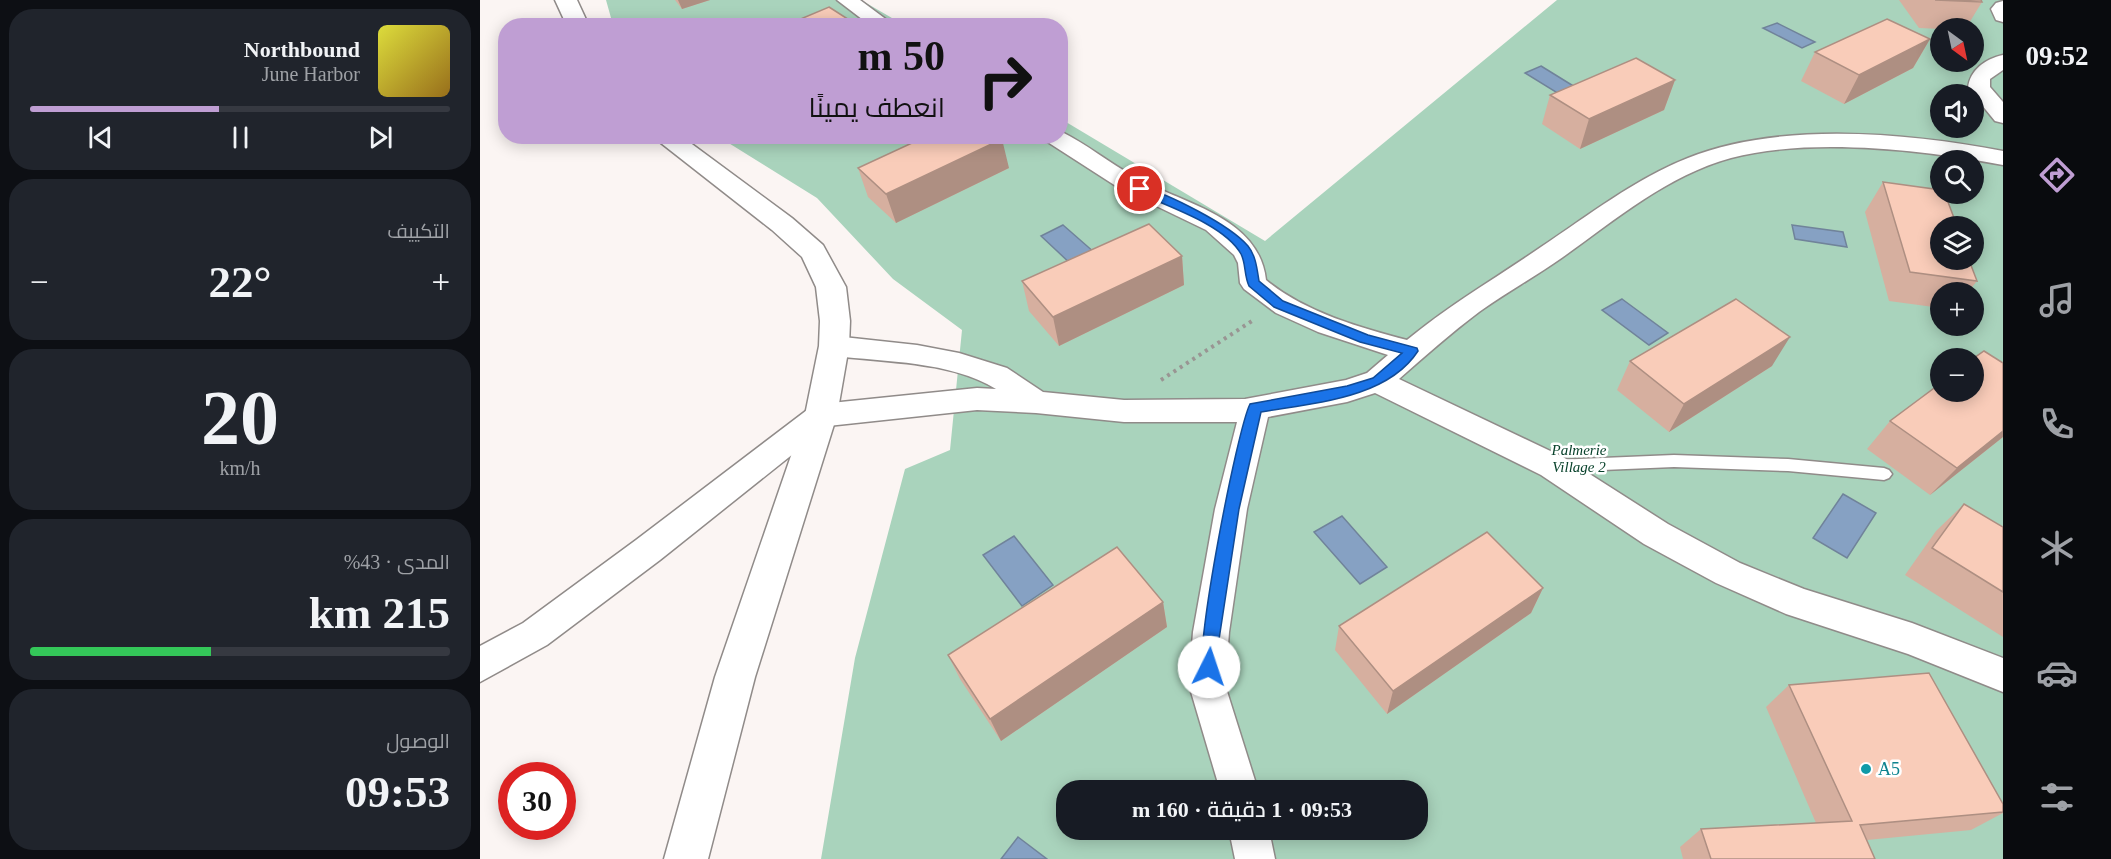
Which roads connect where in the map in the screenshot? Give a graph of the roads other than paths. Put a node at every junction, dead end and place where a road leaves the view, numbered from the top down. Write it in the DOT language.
graph roads {
  1 [pos="566,0"];
  2 [pos="847,0"];
  3 [pos="2003,7"];
  4 [pos="2003,16"];
  5 [pos="574,18"];
  6 [pos="873,18"];
  7 [pos="2003,61"];
  8 [pos="2003,116"];
  9 [pos="675,144"];
  10 [pos="1066,144"];
  11 [pos="2003,158"];
  12 [pos="834,346"];
  13 [pos="1412,351"];
  14 [pos="1377,381"];
  15 [pos="1036,402"];
  16 [pos="1255,408"];
  17 [pos="821,415"];
  18 [pos="1552,466"];
  19 [pos="1884,474"];
  20 [pos="480,665"];
  21 [pos="2003,675"];
  22 [pos="1236,780"];
  23 [pos="1251,840"];
  24 [pos="686,859"];
  25 [pos="1255,859"];
  1 -- 5 [label="street"];
  2 -- 6 [label="street"];
  3 -- 4 [label="street"];
  7 -- 8 [label="street"];
  9 -- 12 [label="street"];
  10 -- 13 [label="street"];
  11 -- 13 [label="street"];
  12 -- 15 [label="street"];
  12 -- 17 [label="street"];
  13 -- 14 [label="street"];
  14 -- 16 [label="street"];
  14 -- 18 [label="street"];
  15 -- 16 [label="street"];
  15 -- 17 [label="street"];
  16 -- 22 [label="street"];
  17 -- 20 [label="street"];
  17 -- 24 [label="street"];
  18 -- 19 [label="lane"];
  18 -- 21 [label="street"];
  23 -- 25 [label="street"];
}
